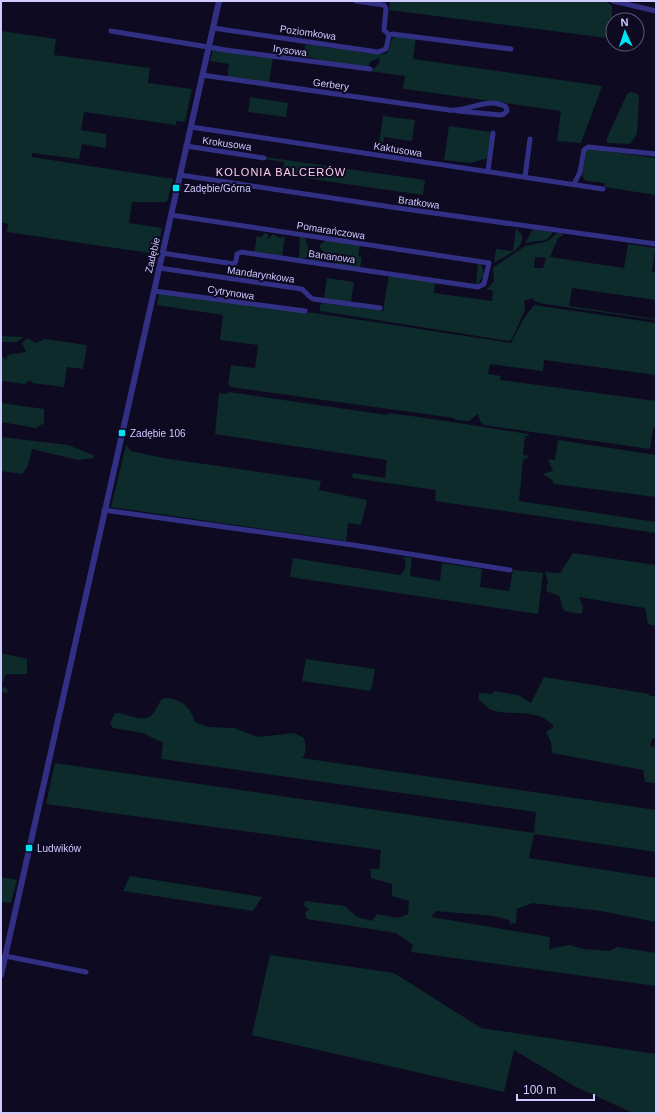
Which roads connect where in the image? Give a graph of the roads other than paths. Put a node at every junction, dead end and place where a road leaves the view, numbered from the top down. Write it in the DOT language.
graph roads {
  1 [pos="219,1"];
  2 [pos="356,1"];
  3 [pos="613,1"];
  4 [pos="656,11"];
  5 [pos="213,28"];
  6 [pos="111,31"];
  7 [pos="389,35"];
  8 [pos="208,47"];
  9 [pos="511,49"];
  10 [pos="370,69"];
  11 [pos="202,75"];
  12 [pos="471,109"];
  13 [pos="190,127"];
  14 [pos="493,133"];
  15 [pos="530,139"];
  16 [pos="186,146"];
  17 [pos="656,154"];
  18 [pos="264,158"];
  19 [pos="488,172"];
  20 [pos="180,175"];
  21 [pos="525,177"];
  22 [pos="574,184"];
  23 [pos="603,189"];
  24 [pos="171,215"];
  25 [pos="656,244"];
  26 [pos="162,253"];
  27 [pos="489,263"];
  28 [pos="159,268"];
  29 [pos="154,291"];
  30 [pos="380,308"];
  31 [pos="305,311"];
  32 [pos="104,510"];
  33 [pos="510,570"];
  34 [pos="5,956"];
  35 [pos="86,972"];
  36 [pos="1,975"];
  1 -- 5 [label="street, Zadębie"];
  2 -- 7 [label="street"];
  3 -- 4 [label="street"];
  5 -- 7 [label="street, Poziomkowa"];
  5 -- 8 [label="street, Zadębie"];
  6 -- 8 [label="street"];
  7 -- 9 [label="street"];
  8 -- 10 [label="street, Irysowa"];
  8 -- 11 [label="street, Zadębie"];
  11 -- 12 [label="street, Gerbery"];
  11 -- 13 [label="street, Zadębie"];
  12 -- 12 [label="street, Gerbery"];
  13 -- 16 [label="street, Zadębie"];
  13 -- 19 [label="street, Kaktusowa"];
  14 -- 19 [label="street"];
  15 -- 21 [label="street"];
  16 -- 18 [label="street, Krokusowa"];
  16 -- 20 [label="street, Zadębie"];
  17 -- 22 [label="street"];
  19 -- 21 [label="street, Kaktusowa"];
  20 -- 24 [label="street, Zadębie"];
  20 -- 25 [label="street, Bratkowa"];
  21 -- 22 [label="street, Kaktusowa"];
  22 -- 23 [label="street, Kaktusowa"];
  24 -- 26 [label="street, Zadębie"];
  24 -- 27 [label="street, Pomarańczowa"];
  26 -- 27 [label="street, Bananowa"];
  26 -- 28 [label="street, Zadębie"];
  28 -- 29 [label="street, Zadębie"];
  28 -- 30 [label="street, Mandarynkowa"];
  29 -- 31 [label="street, Cytrynowa"];
  29 -- 32 [label="street, Zadębie"];
  32 -- 33 [label="street"];
  32 -- 34 [label="street, Zadębie"];
  34 -- 35 [label="street"];
  34 -- 36 [label="street, Zadębie"];
}
